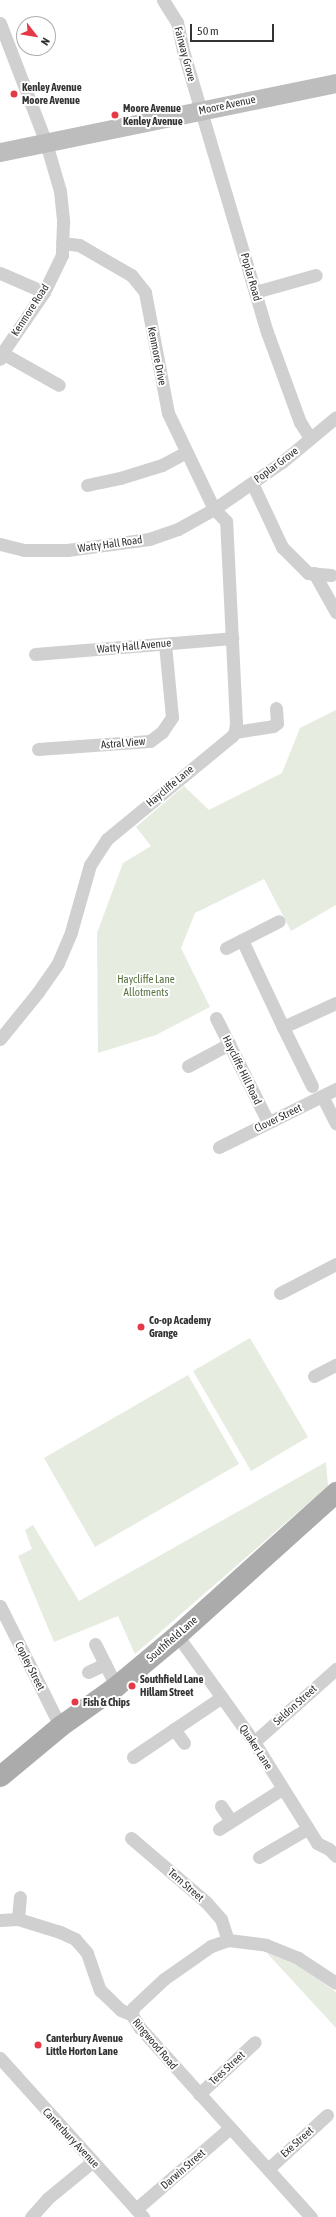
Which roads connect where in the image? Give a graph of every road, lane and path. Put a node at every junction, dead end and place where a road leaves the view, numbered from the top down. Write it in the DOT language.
graph roads {
  1 [pos="163,0"];
  2 [pos="0,24"];
  3 [pos="336,83"];
  4 [pos="202,111"];
  5 [pos="46,143"];
  6 [pos="0,152"];
  7 [pos="62,242"];
  8 [pos="0,272"];
  9 [pos="316,275"];
  10 [pos="44,292"];
  11 [pos="255,292"];
  12 [pos="1,356"];
  13 [pos="59,385"];
  14 [pos="336,417"];
  15 [pos="310,438"];
  16 [pos="186,452"];
  17 [pos="252,482"];
  18 [pos="87,485"];
  19 [pos="214,509"];
  20 [pos="0,542"];
  21 [pos="314,573"];
  22 [pos="331,575"];
  23 [pos="336,612"];
  24 [pos="232,638"];
  25 [pos="165,644"];
  26 [pos="35,654"];
  27 [pos="276,708"];
  28 [pos="234,732"];
  29 [pos="38,749"];
  30 [pos="279,921"];
  31 [pos="242,940"];
  32 [pos="226,948"];
  33 [pos="336,1003"];
  34 [pos="216,1018"];
  35 [pos="283,1027"];
  36 [pos="0,1040"];
  37 [pos="229,1044"];
  38 [pos="188,1066"];
  39 [pos="312,1086"];
  40 [pos="336,1089"];
  41 [pos="322,1096"];
  42 [pos="268,1122"];
  43 [pos="336,1124"];
  44 [pos="219,1147"];
  45 [pos="336,1264"];
  46 [pos="280,1293"];
  47 [pos="336,1365"];
  48 [pos="314,1376"];
  49 [pos="336,1492"];
  50 [pos="0,1606"];
  51 [pos="177,1635"];
  52 [pos="95,1644"];
  53 [pos="105,1664"];
  54 [pos="336,1669"];
  55 [pos="88,1672"];
  56 [pos="116,1686"];
  57 [pos="222,1697"];
  58 [pos="60,1726"];
  59 [pos="174,1729"];
  60 [pos="254,1742"];
  61 [pos="184,1743"];
  62 [pos="133,1757"];
  63 [pos="0,1776"];
  64 [pos="282,1788"];
  65 [pos="221,1806"];
  66 [pos="232,1821"];
  67 [pos="307,1829"];
  68 [pos="219,1830"];
  69 [pos="131,1838"];
  70 [pos="336,1856"];
  71 [pos="260,1857"];
  72 [pos="20,1897"];
  73 [pos="18,1919"];
  74 [pos="0,1920"];
  75 [pos="228,1940"];
  76 [pos="336,1984"];
  77 [pos="132,2015"];
  78 [pos="255,2042"];
  79 [pos="0,2058"];
  80 [pos="199,2094"];
  81 [pos="327,2115"];
  82 [pos="230,2128"];
  83 [pos="93,2161"];
  84 [pos="268,2169"];
  85 [pos="140,2213"];
  86 [pos="31,2217"];
  87 [pos="311,2217"];
  1 -- 4 [label="street, Fairway Grove"];
  2 -- 5 [label="street, Kenmore Road"];
  3 -- 4 [label="street, Moore Avenue"];
  4 -- 5 [label="street, Moore Avenue"];
  4 -- 11 [label="street, Poplar Road"];
  5 -- 6 [label="street, Moore Avenue"];
  5 -- 7 [label="street, Kenmore Road"];
  7 -- 10 [label="street, Kenmore Road"];
  7 -- 16 [label="street, Kenmore Drive"];
  8 -- 10 [label="street"];
  9 -- 11 [label="street"];
  10 -- 12 [label="street, Kenmore Road"];
  11 -- 15 [label="street, Poplar Road"];
  12 -- 13 [label="street"];
  14 -- 15 [label="street, Poplar Grove"];
  15 -- 17 [label="street, Poplar Grove"];
  16 -- 18 [label="street"];
  16 -- 19 [label="street, Kenmore Drive"];
  17 -- 19 [label="street, Poplar Grove"];
  17 -- 21 [label="street"];
  19 -- 20 [label="street, Watty Hall Road"];
  19 -- 24 [label="street"];
  21 -- 22 [label="street"];
  21 -- 23 [label="street"];
  24 -- 25 [label="street, Watty Hall Avenue"];
  24 -- 28 [label="street"];
  25 -- 26 [label="street, Watty Hall Avenue"];
  25 -- 29 [label="street, Astral View"];
  27 -- 28 [label="street"];
  28 -- 36 [label="street, Haycliffe Lane"];
  30 -- 31 [label="street"];
  31 -- 32 [label="street"];
  31 -- 35 [label="street"];
  33 -- 35 [label="street"];
  34 -- 37 [label="street, Haycliffe Hill Road"];
  35 -- 39 [label="street"];
  37 -- 38 [label="street"];
  37 -- 42 [label="street, Haycliffe Hill Road"];
  40 -- 41 [label="street, Clover Street"];
  41 -- 42 [label="street, Clover Street"];
  41 -- 43 [label="street"];
  42 -- 44 [label="street, Clover Street"];
  45 -- 46 [label="street"];
  47 -- 48 [label="street"];
  49 -- 51 [label="main road, Southfield Lane"];
  50 -- 58 [label="street, Copley Street"];
  51 -- 56 [label="main road, Southfield Lane"];
  51 -- 57 [label="street, Quaker Lane"];
  52 -- 53 [label="street"];
  53 -- 55 [label="street"];
  53 -- 56 [label="street"];
  54 -- 60 [label="street, Seldon Street"];
  56 -- 58 [label="main road, Southfield Lane"];
  57 -- 59 [label="street"];
  57 -- 60 [label="street, Quaker Lane"];
  58 -- 63 [label="main road, Southfield Lane"];
  59 -- 61 [label="street"];
  59 -- 62 [label="street"];
  60 -- 64 [label="street, Quaker Lane"];
  64 -- 66 [label="street"];
  64 -- 67 [label="street, Quaker Lane"];
  65 -- 66 [label="street"];
  66 -- 68 [label="street"];
  67 -- 70 [label="street, Quaker Lane"];
  67 -- 71 [label="street"];
  69 -- 75 [label="street, Tern Street"];
  72 -- 73 [label="street"];
  73 -- 74 [label="street"];
  73 -- 77 [label="street"];
  75 -- 76 [label="street, Ringwood Road"];
  75 -- 77 [label="street, Ringwood Road"];
  77 -- 80 [label="street, Ringwood Road"];
  78 -- 80 [label="street, Tees Street"];
  79 -- 83 [label="street, Canterbury Avenue"];
  80 -- 82 [label="street, Ringwood Road"];
  81 -- 84 [label="street, Exe Street"];
  82 -- 84 [label="street, Ringwood Road"];
  82 -- 85 [label="street, Darwin Street"];
  83 -- 85 [label="street, Canterbury Avenue"];
  83 -- 86 [label="street"];
  84 -- 87 [label="street, Ringwood Road"];
}
